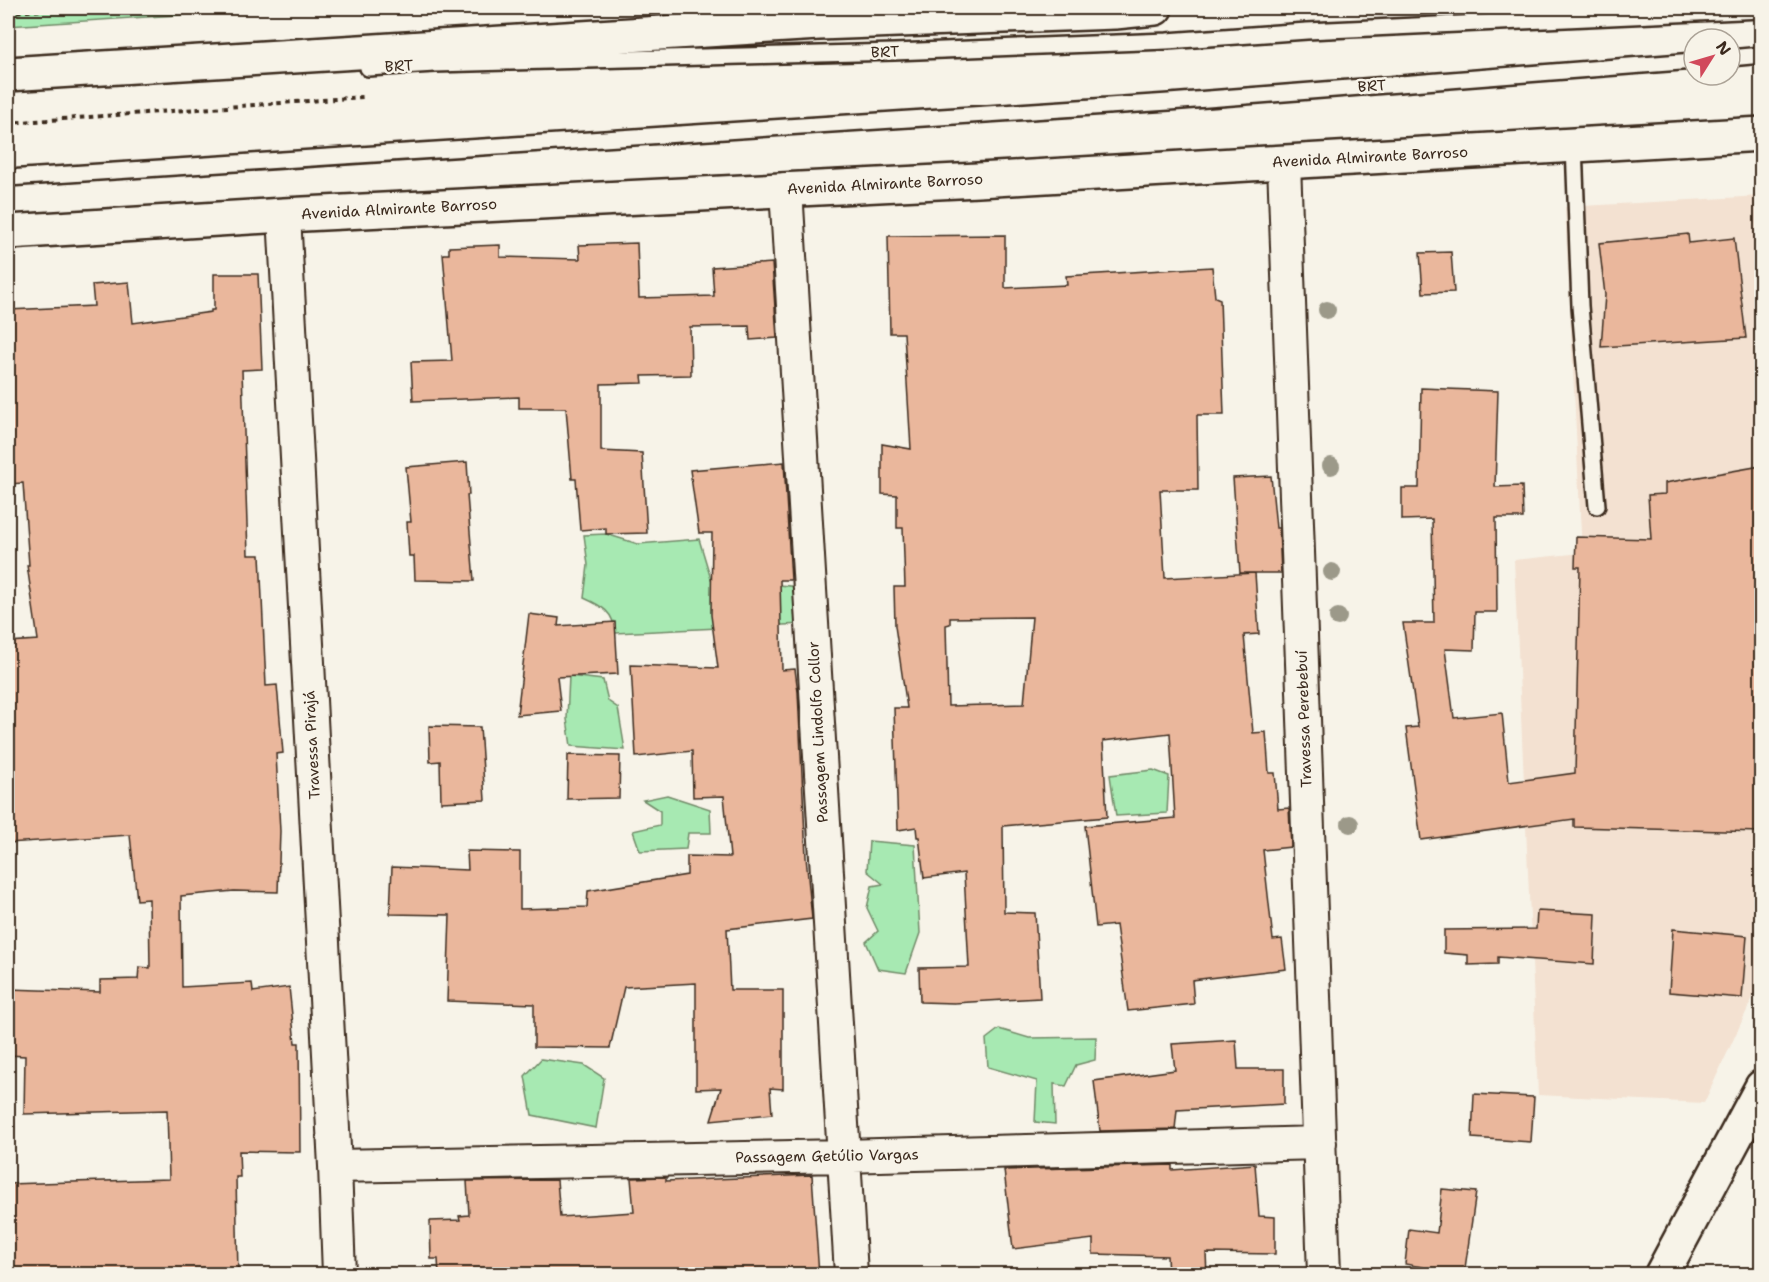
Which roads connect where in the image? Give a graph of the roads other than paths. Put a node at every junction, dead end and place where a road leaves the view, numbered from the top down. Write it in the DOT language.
graph roads {
  1 [pos="1155,8"];
  2 [pos="1761,10"];
  3 [pos="1761,55"];
  4 [pos="1742,57"];
  5 [pos="1682,62"];
  6 [pos="352,69"];
  7 [pos="8,74"];
  8 [pos="150,80"];
  9 [pos="8,88"];
  10 [pos="1761,134"];
  11 [pos="1574,145"];
  12 [pos="1284,163"];
  13 [pos="8,178"];
  14 [pos="786,189"];
  15 [pos="284,215"];
  16 [pos="8,232"];
  17 [pos="1597,506"];
  18 [pos="1761,1088"];
  19 [pos="1320,1143"];
  20 [pos="843,1156"];
  21 [pos="335,1166"];
  22 [pos="339,1275"];
  23 [pos="851,1275"];
  24 [pos="1324,1275"];
  25 [pos="1662,1275"];
  1 -- 7 [label="main road"];
  2 -- 6 [label="lane, BRT"];
  3 -- 4 [label="lane"];
  5 -- 13 [label="lane, BRT"];
  8 -- 9 [label="lane"];
  10 -- 11 [label="main road, Avenida Almirante Barroso"];
  11 -- 12 [label="main road, Avenida Almirante Barroso"];
  11 -- 17 [label="lane"];
  12 -- 14 [label="main road, Avenida Almirante Barroso"];
  12 -- 19 [label="street, Travessa Perebebuí"];
  14 -- 15 [label="main road, Avenida Almirante Barroso"];
  14 -- 20 [label="street, Passagem Lindolfo Collor"];
  15 -- 16 [label="main road, Avenida Almirante Barroso"];
  15 -- 21 [label="street, Travessa Pirajá"];
  18 -- 25 [label="main road"];
  19 -- 20 [label="street, Passagem Getúlio Vargas"];
  19 -- 24 [label="street, Travessa Perebebuí"];
  20 -- 21 [label="street, Passagem Getúlio Vargas"];
  20 -- 23 [label="street, Passagem Lindolfo Collor"];
  21 -- 22 [label="street, Travessa Pirajá"];
}
